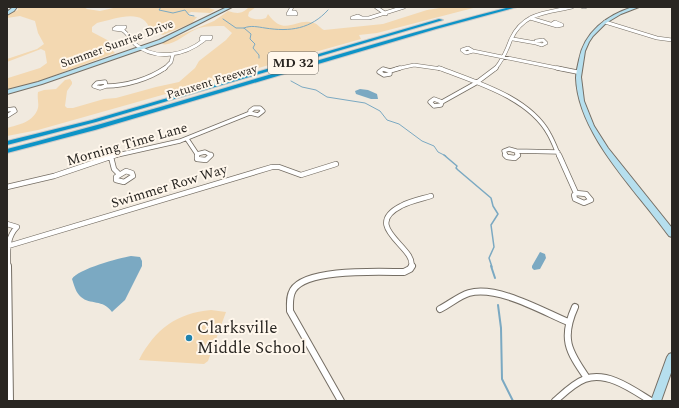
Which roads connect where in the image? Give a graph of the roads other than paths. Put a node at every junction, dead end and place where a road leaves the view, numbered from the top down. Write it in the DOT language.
graph roads {
  1 [pos="14,7"];
  2 [pos="230,7"];
  3 [pos="292,7"];
  4 [pos="372,7"];
  5 [pos="376,7"];
  6 [pos="404,7"];
  7 [pos="492,7"];
  8 [pos="515,7"];
  9 [pos="572,7"];
  10 [pos="637,7"];
  11 [pos="290,12"];
  12 [pos="7,14"];
  13 [pos="386,14"];
  14 [pos="362,18"];
  15 [pos="530,18"];
  16 [pos="605,22"];
  17 [pos="552,24"];
  18 [pos="122,30"];
  19 [pos="513,39"];
  20 [pos="663,39"];
  21 [pos="204,40"];
  22 [pos="672,40"];
  23 [pos="536,43"];
  24 [pos="672,43"];
  25 [pos="141,48"];
  26 [pos="473,51"];
  27 [pos="173,54"];
  28 [pos="504,57"];
  29 [pos="390,71"];
  30 [pos="577,72"];
  31 [pos="476,82"];
  32 [pos="106,86"];
  33 [pos="7,92"];
  34 [pos="442,102"];
  35 [pos="7,110"];
  36 [pos="250,113"];
  37 [pos="7,116"];
  38 [pos="187,138"];
  39 [pos="7,142"];
  40 [pos="516,151"];
  41 [pos="7,152"];
  42 [pos="558,152"];
  43 [pos="197,154"];
  44 [pos="111,157"];
  45 [pos="336,164"];
  46 [pos="119,174"];
  47 [pos="7,187"];
  48 [pos="576,192"];
  49 [pos="431,196"];
  50 [pos="7,224"];
  51 [pos="672,234"];
  52 [pos="8,246"];
  53 [pos="575,307"];
  54 [pos="440,310"];
  55 [pos="568,322"];
  56 [pos="672,357"];
  57 [pos="587,378"];
  58 [pos="10,401"];
  59 [pos="341,401"];
  60 [pos="555,401"];
  61 [pos="651,401"];
  62 [pos="656,401"];
  1 -- 12 [label="main road"];
  2 -- 25 [label="main road, Summer Sunrise Drive"];
  3 -- 11 [label="street"];
  4 -- 5 [label="street"];
  5 -- 13 [label="street"];
  6 -- 13 [label="street"];
  7 -- 39 [label="highway, Patuxent Freeway / MD 32"];
  8 -- 41 [label="highway, Patuxent Freeway / MD 32"];
  9 -- 15 [label="street"];
  10 -- 16 [label="main road"];
  13 -- 14 [label="street"];
  15 -- 17 [label="street"];
  15 -- 19 [label="street"];
  16 -- 20 [label="street"];
  16 -- 30 [label="main road"];
  18 -- 25 [label="street"];
  19 -- 23 [label="street"];
  19 -- 28 [label="street"];
  20 -- 22 [label="street"];
  20 -- 24 [label="street"];
  21 -- 27 [label="street"];
  25 -- 27 [label="street"];
  25 -- 33 [label="main road, Summer Sunrise Drive"];
  26 -- 28 [label="street"];
  27 -- 32 [label="street"];
  28 -- 30 [label="street"];
  28 -- 31 [label="street"];
  29 -- 31 [label="street"];
  30 -- 51 [label="main road"];
  31 -- 34 [label="street"];
  31 -- 42 [label="street"];
  35 -- 37 [label="street"];
  36 -- 38 [label="street, Morning Time Lane"];
  38 -- 43 [label="street"];
  38 -- 44 [label="street, Morning Time Lane"];
  40 -- 42 [label="street"];
  42 -- 48 [label="street"];
  44 -- 46 [label="street"];
  44 -- 47 [label="street, Morning Time Lane"];
  45 -- 52 [label="street, Swimmer Row Way"];
  49 -- 59 [label="street"];
  50 -- 52 [label="street"];
  52 -- 58 [label="street"];
  53 -- 55 [label="street"];
  54 -- 55 [label="street"];
  55 -- 57 [label="street"];
  56 -- 62 [label="main road"];
  57 -- 60 [label="street"];
  57 -- 61 [label="street"];
}
